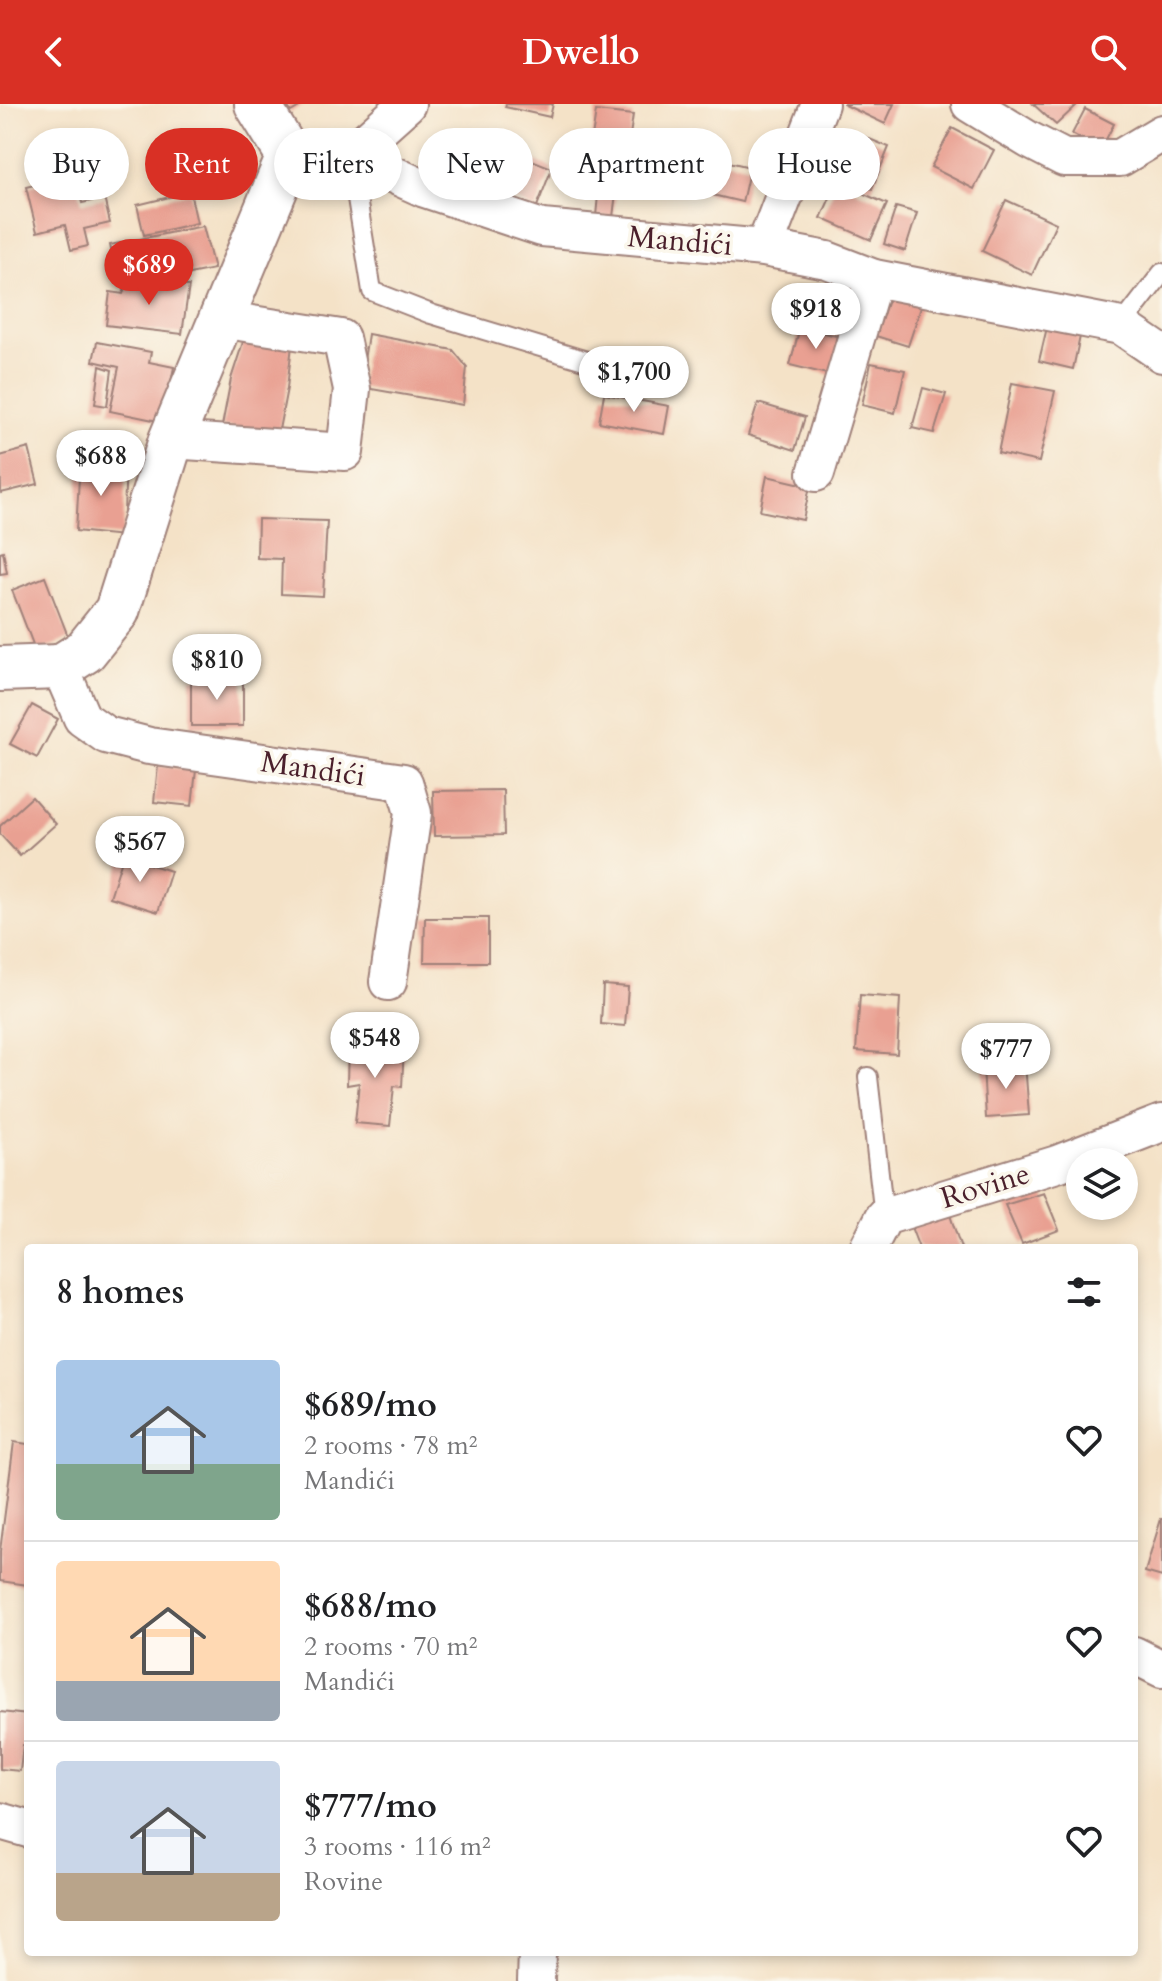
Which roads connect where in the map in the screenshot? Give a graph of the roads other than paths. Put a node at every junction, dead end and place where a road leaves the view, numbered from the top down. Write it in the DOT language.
graph roads {
  1 [pos="257,104"];
  2 [pos="407,104"];
  3 [pos="820,104"];
  4 [pos="970,104"];
  5 [pos="380,128"];
  6 [pos="274,132"];
  7 [pos="1162,133"];
  8 [pos="402,179"];
  9 [pos="274,191"];
  10 [pos="357,200"];
  11 [pos="764,248"];
  12 [pos="1162,273"];
  13 [pos="874,278"];
  14 [pos="220,319"];
  15 [pos="1121,326"];
  16 [pos="1162,354"];
  17 [pos="587,361"];
  18 [pos="171,440"];
  19 [pos="816,473"];
  20 [pos="60,667"];
  21 [pos="0,669"];
  22 [pos="388,982"];
  23 [pos="868,1077"];
  24 [pos="1162,1123"];
  25 [pos="876,1232"];
  26 [pos="1138,1657"];
  27 [pos="1162,1669"];
  28 [pos="24,1801"];
  29 [pos="0,1806"];
  30 [pos="0,1821"];
  31 [pos="24,1828"];
  32 [pos="537,1956"];
  33 [pos="536,1981"];
  1 -- 6 [label="street"];
  2 -- 5 [label="street"];
  3 -- 11 [label="street, Mandići"];
  4 -- 7 [label="street"];
  8 -- 11 [label="street, Mandići"];
  9 -- 14 [label="street"];
  10 -- 17 [label="lane"];
  11 -- 13 [label="street, Mandići"];
  12 -- 15 [label="lane"];
  13 -- 15 [label="street, Mandići"];
  13 -- 19 [label="street"];
  14 -- 18 [label="street"];
  14 -- 18 [label="street"];
  15 -- 16 [label="street, Mandići"];
  18 -- 20 [label="street"];
  20 -- 21 [label="street"];
  20 -- 22 [label="street, Mandići"];
  23 -- 25 [label="lane"];
  24 -- 25 [label="street, Rovine"];
  26 -- 27 [label="street"];
  28 -- 29 [label="street"];
  30 -- 31 [label="street"];
  32 -- 33 [label="street"];
}
